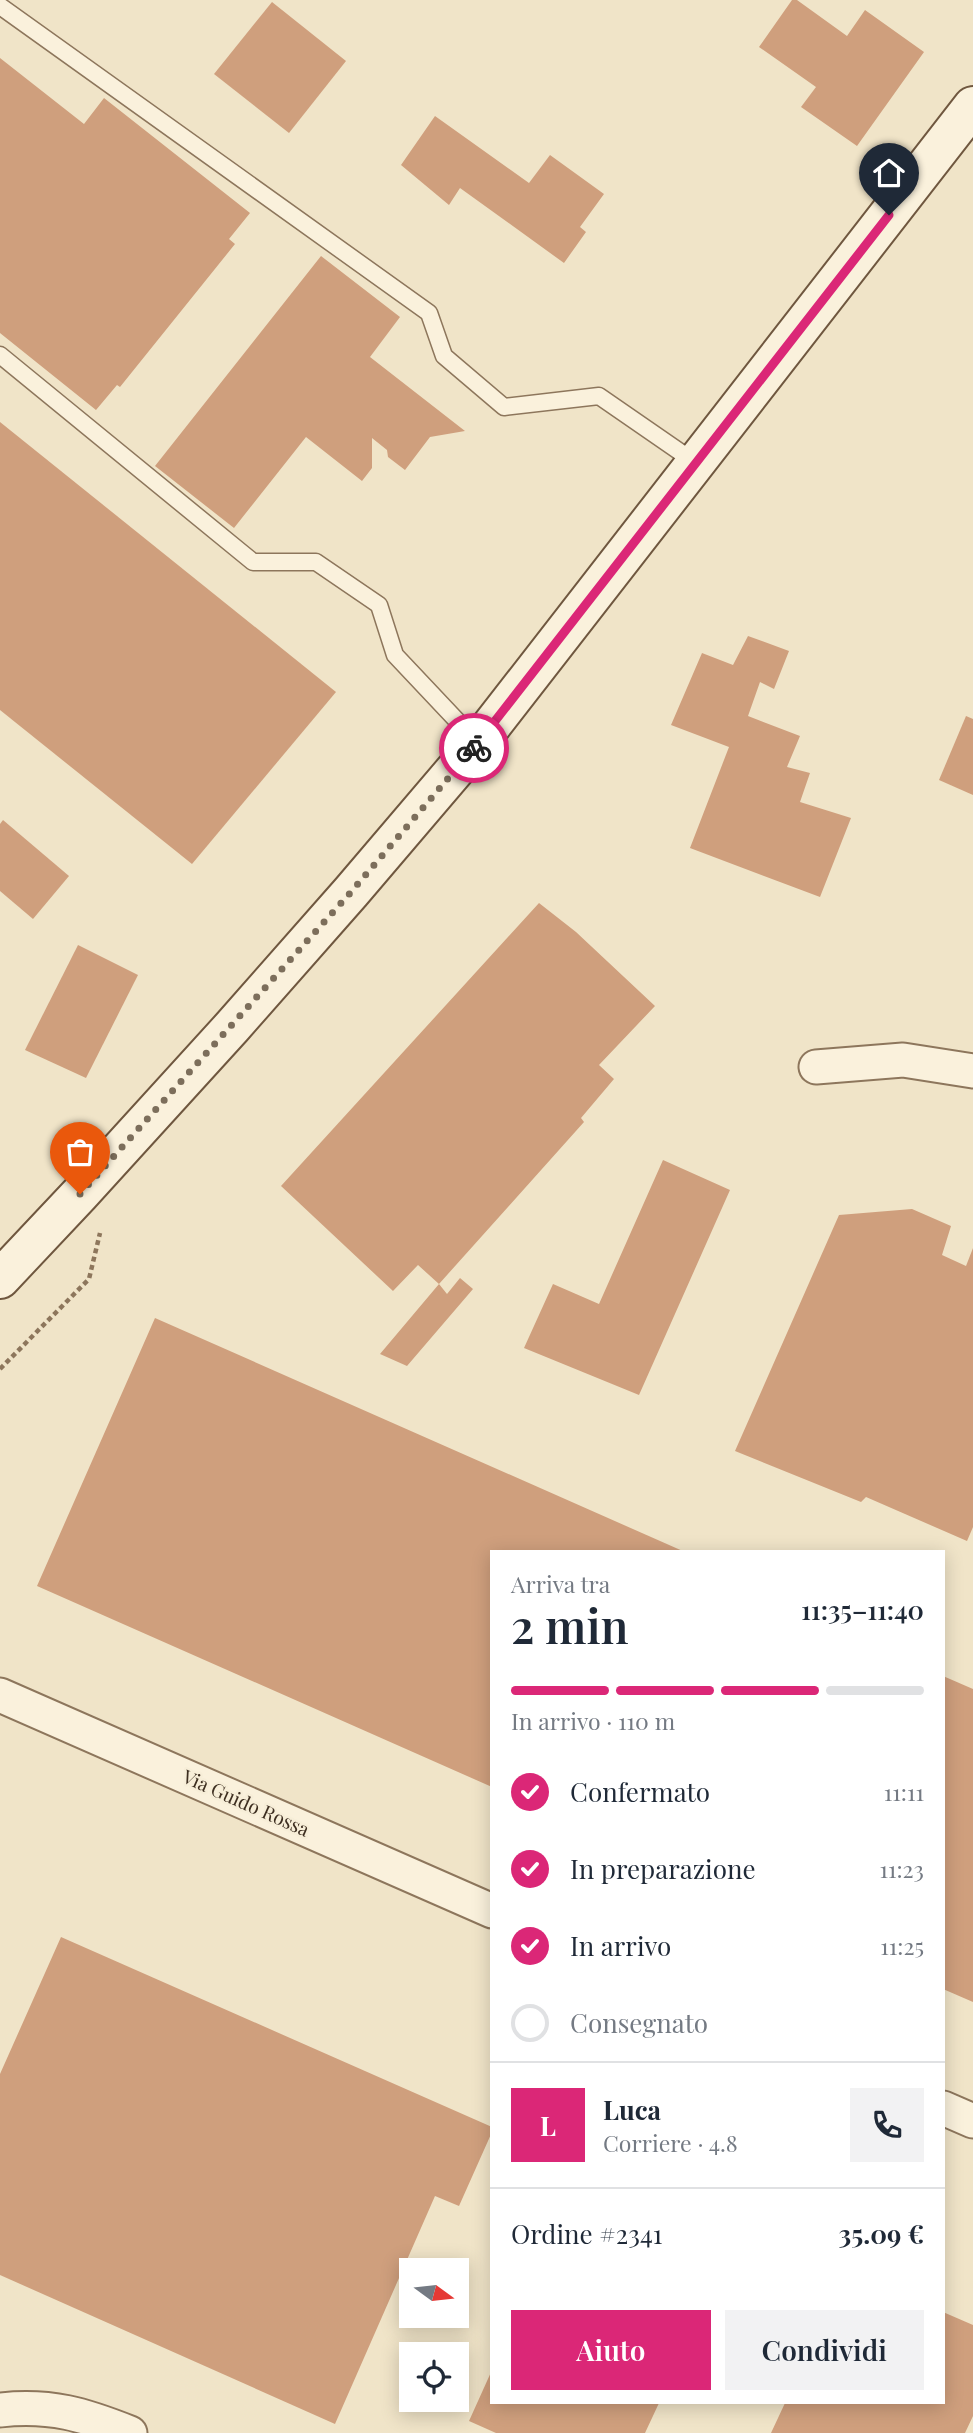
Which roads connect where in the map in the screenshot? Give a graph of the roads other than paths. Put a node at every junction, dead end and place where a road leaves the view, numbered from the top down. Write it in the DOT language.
graph roads {
  1 [pos="0,6"];
  2 [pos="973,106"];
  3 [pos="0,355"];
  4 [pos="696,463"];
  5 [pos="478,743"];
  6 [pos="816,1067"];
  7 [pos="973,1071"];
  8 [pos="0,1279"];
  9 [pos="0,1695"];
  10 [pos="490,1909"];
  11 [pos="945,2109"];
  12 [pos="973,2122"];
  13 [pos="0,2410"];
  14 [pos="130,2433"];
  1 -- 4 [label="lane"];
  2 -- 4 [label="main road"];
  3 -- 5 [label="lane"];
  4 -- 5 [label="main road"];
  5 -- 8 [label="main road"];
  6 -- 7 [label="street"];
  9 -- 10 [label="street, Via Guido Rossa"];
  11 -- 12 [label="street"];
  13 -- 14 [label="street"];
}
